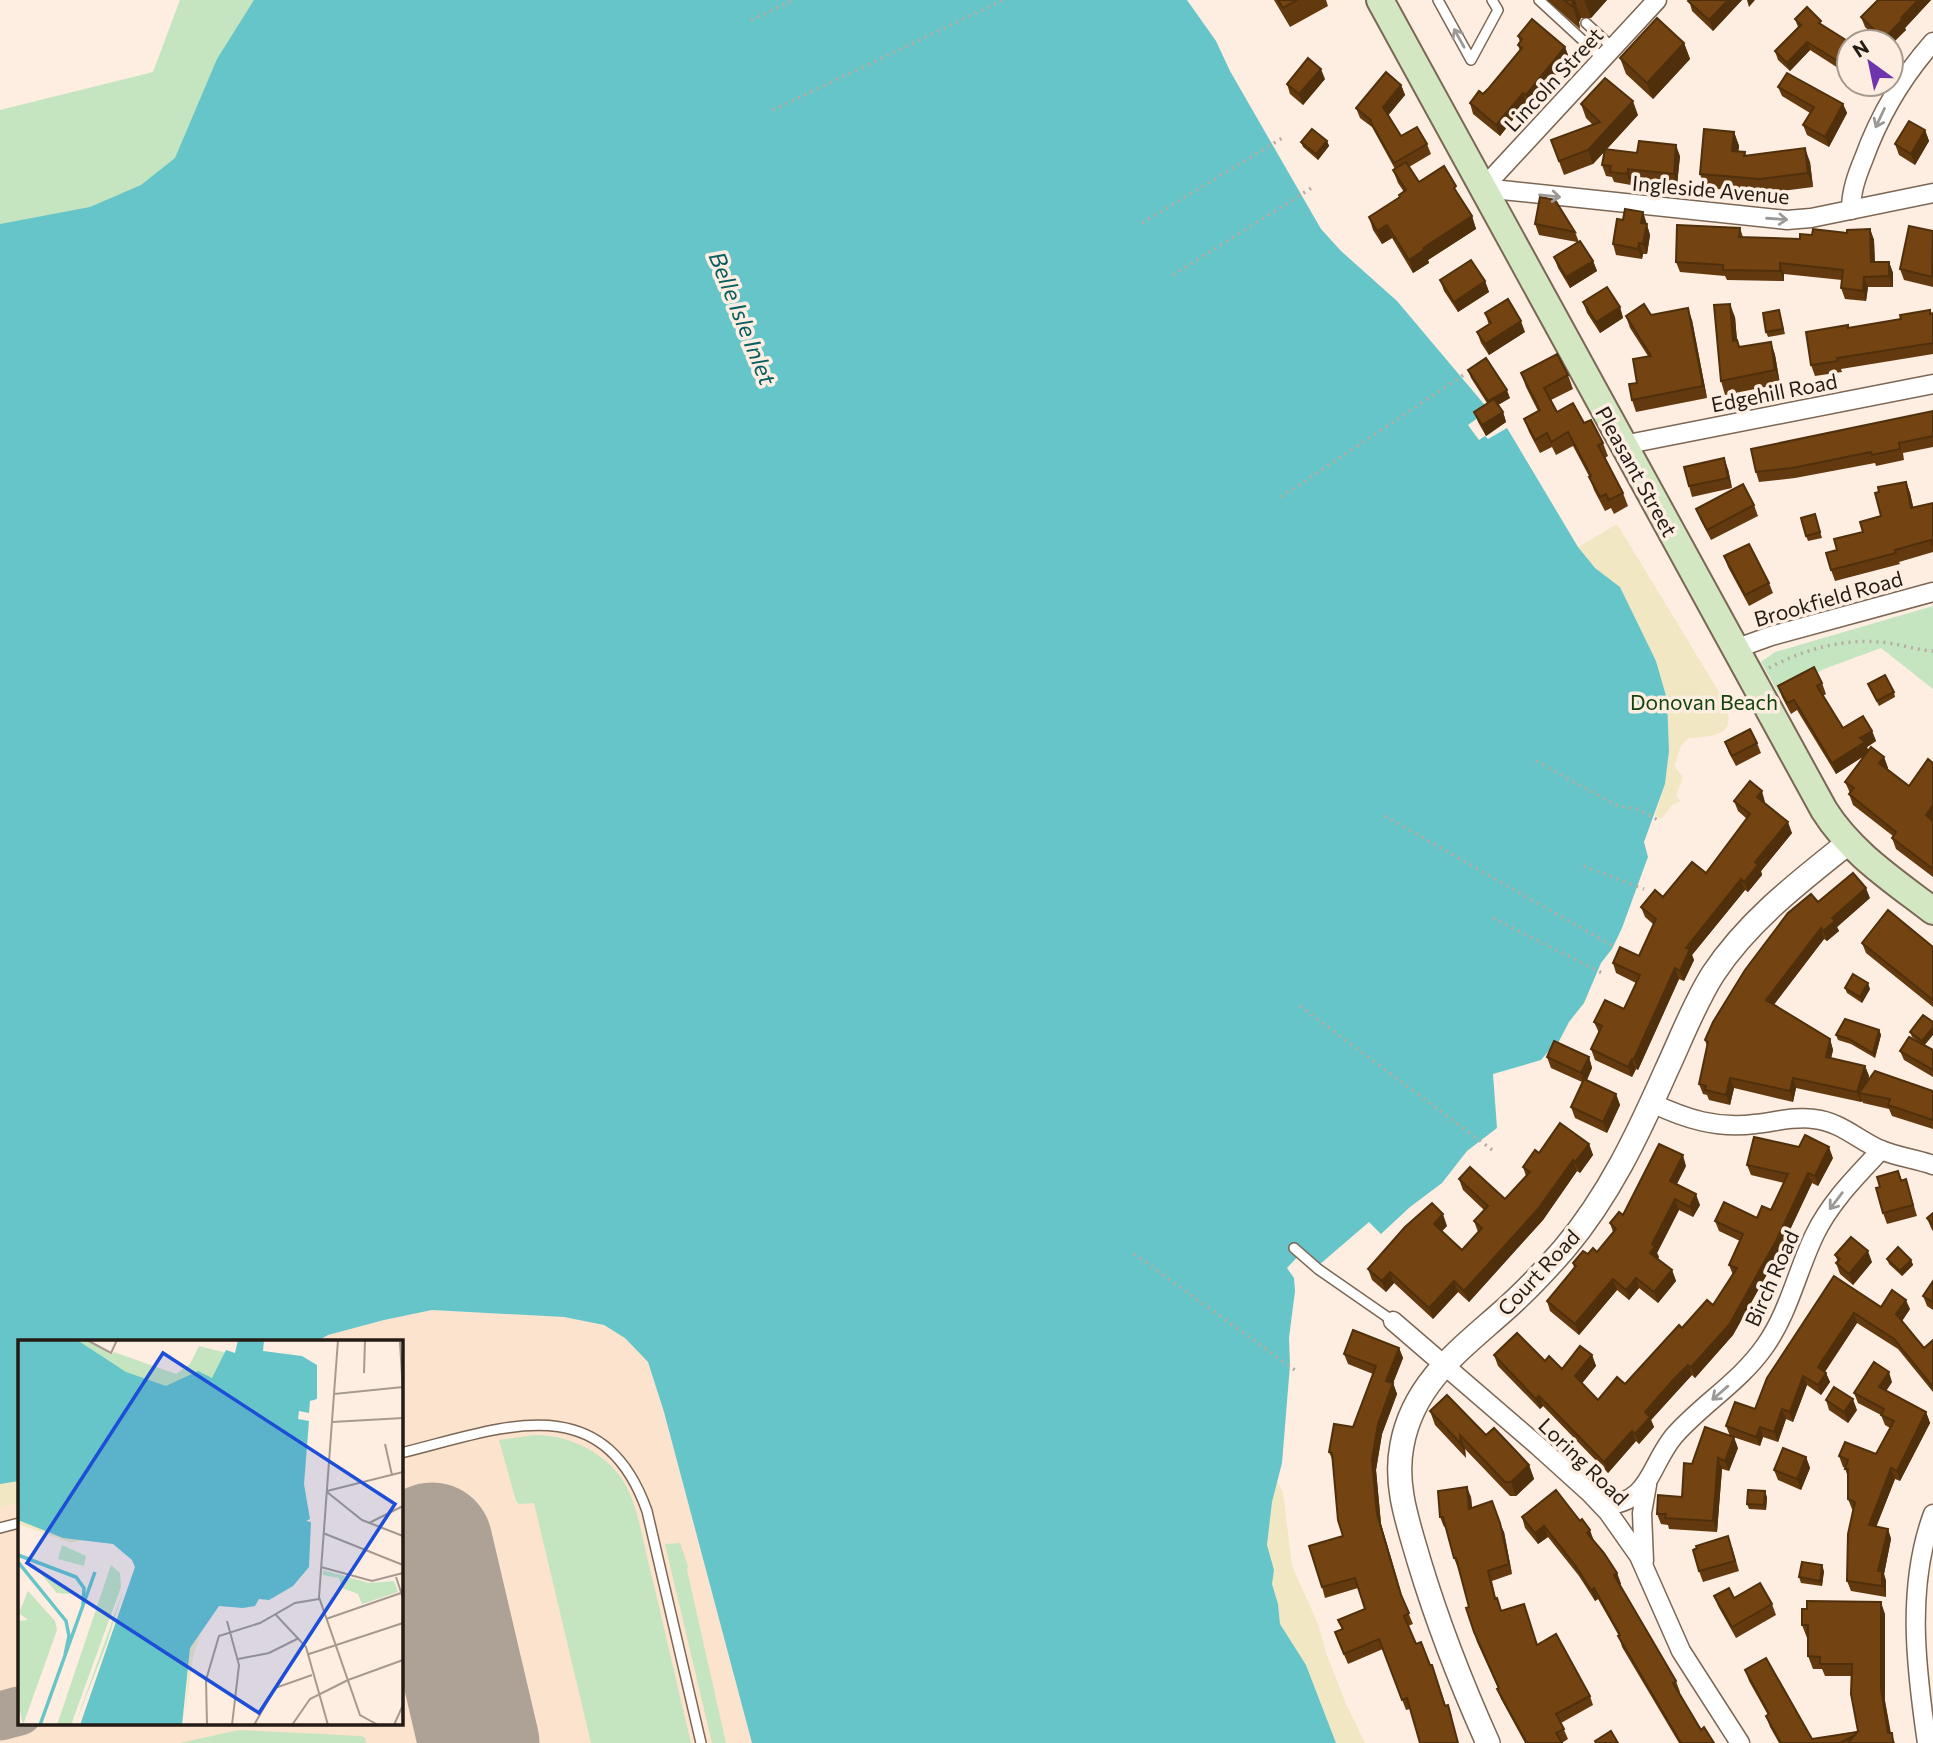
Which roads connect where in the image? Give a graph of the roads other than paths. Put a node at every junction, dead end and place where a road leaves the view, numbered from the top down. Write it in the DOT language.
graph roads {
  1 [pos="1438,0"];
  2 [pos="1492,0"];
  3 [pos="1539,0"];
  4 [pos="1657,0"];
  5 [pos="1386,3"];
  6 [pos="1586,23"];
  7 [pos="1933,42"];
  8 [pos="1608,54"];
  9 [pos="1483,188"];
  10 [pos="1933,193"];
  11 [pos="1851,210"];
  12 [pos="1933,384"];
  13 [pos="1623,445"];
  14 [pos="1933,592"];
  15 [pos="1735,649"];
  16 [pos="1848,843"];
  17 [pos="1933,911"];
  18 [pos="1652,1103"];
  19 [pos="1881,1150"];
  20 [pos="1933,1165"];
  21 [pos="1294,1248"];
  22 [pos="1393,1321"];
  23 [pos="1443,1365"];
  24 [pos="402,1453"];
  25 [pos="1647,1485"];
  26 [pos="1602,1505"];
  27 [pos="1933,1514"];
  28 [pos="18,1523"];
  29 [pos="0,1528"];
  30 [pos="1644,1564"];
  31 [pos="701,1743"];
  32 [pos="1488,1743"];
  33 [pos="1740,1743"];
  34 [pos="1927,1743"];
  2 -- 1 [label="lane, one-way"];
  3 -- 8 [label="lane"];
  4 -- 8 [label="street, Lincoln Street"];
  5 -- 9 [label="main road, Pleasant Street"];
  6 -- 8 [label="lane"];
  7 -- 11 [label="street, one-way"];
  8 -- 9 [label="street, Lincoln Street"];
  9 -- 11 [label="street, Ingleside Avenue, one-way"];
  9 -- 13 [label="main road, Pleasant Street"];
  10 -- 11 [label="street, Ingleside Avenue"];
  12 -- 13 [label="street, Edgehill Road"];
  13 -- 15 [label="main road, Pleasant Street"];
  14 -- 15 [label="street, Brookfield Road"];
  15 -- 16 [label="main road, Pleasant Street"];
  16 -- 17 [label="main road, Pleasant Street"];
  16 -- 18 [label="street, Court Road"];
  18 -- 19 [label="street"];
  18 -- 23 [label="street, Court Road"];
  19 -- 20 [label="street"];
  19 -- 25 [label="street, Birch Road, one-way"];
  21 -- 22 [label="lane"];
  22 -- 23 [label="street, Loring Road"];
  23 -- 26 [label="street, Loring Road"];
  23 -- 32 [label="street, Court Road"];
  24 -- 31 [label="lane"];
  25 -- 26 [label="street"];
  25 -- 30 [label="street, Birch Road"];
  26 -- 30 [label="street, Loring Road"];
  27 -- 34 [label="street"];
  28 -- 29 [label="lane"];
  30 -- 33 [label="street, Loring Road"];
}
